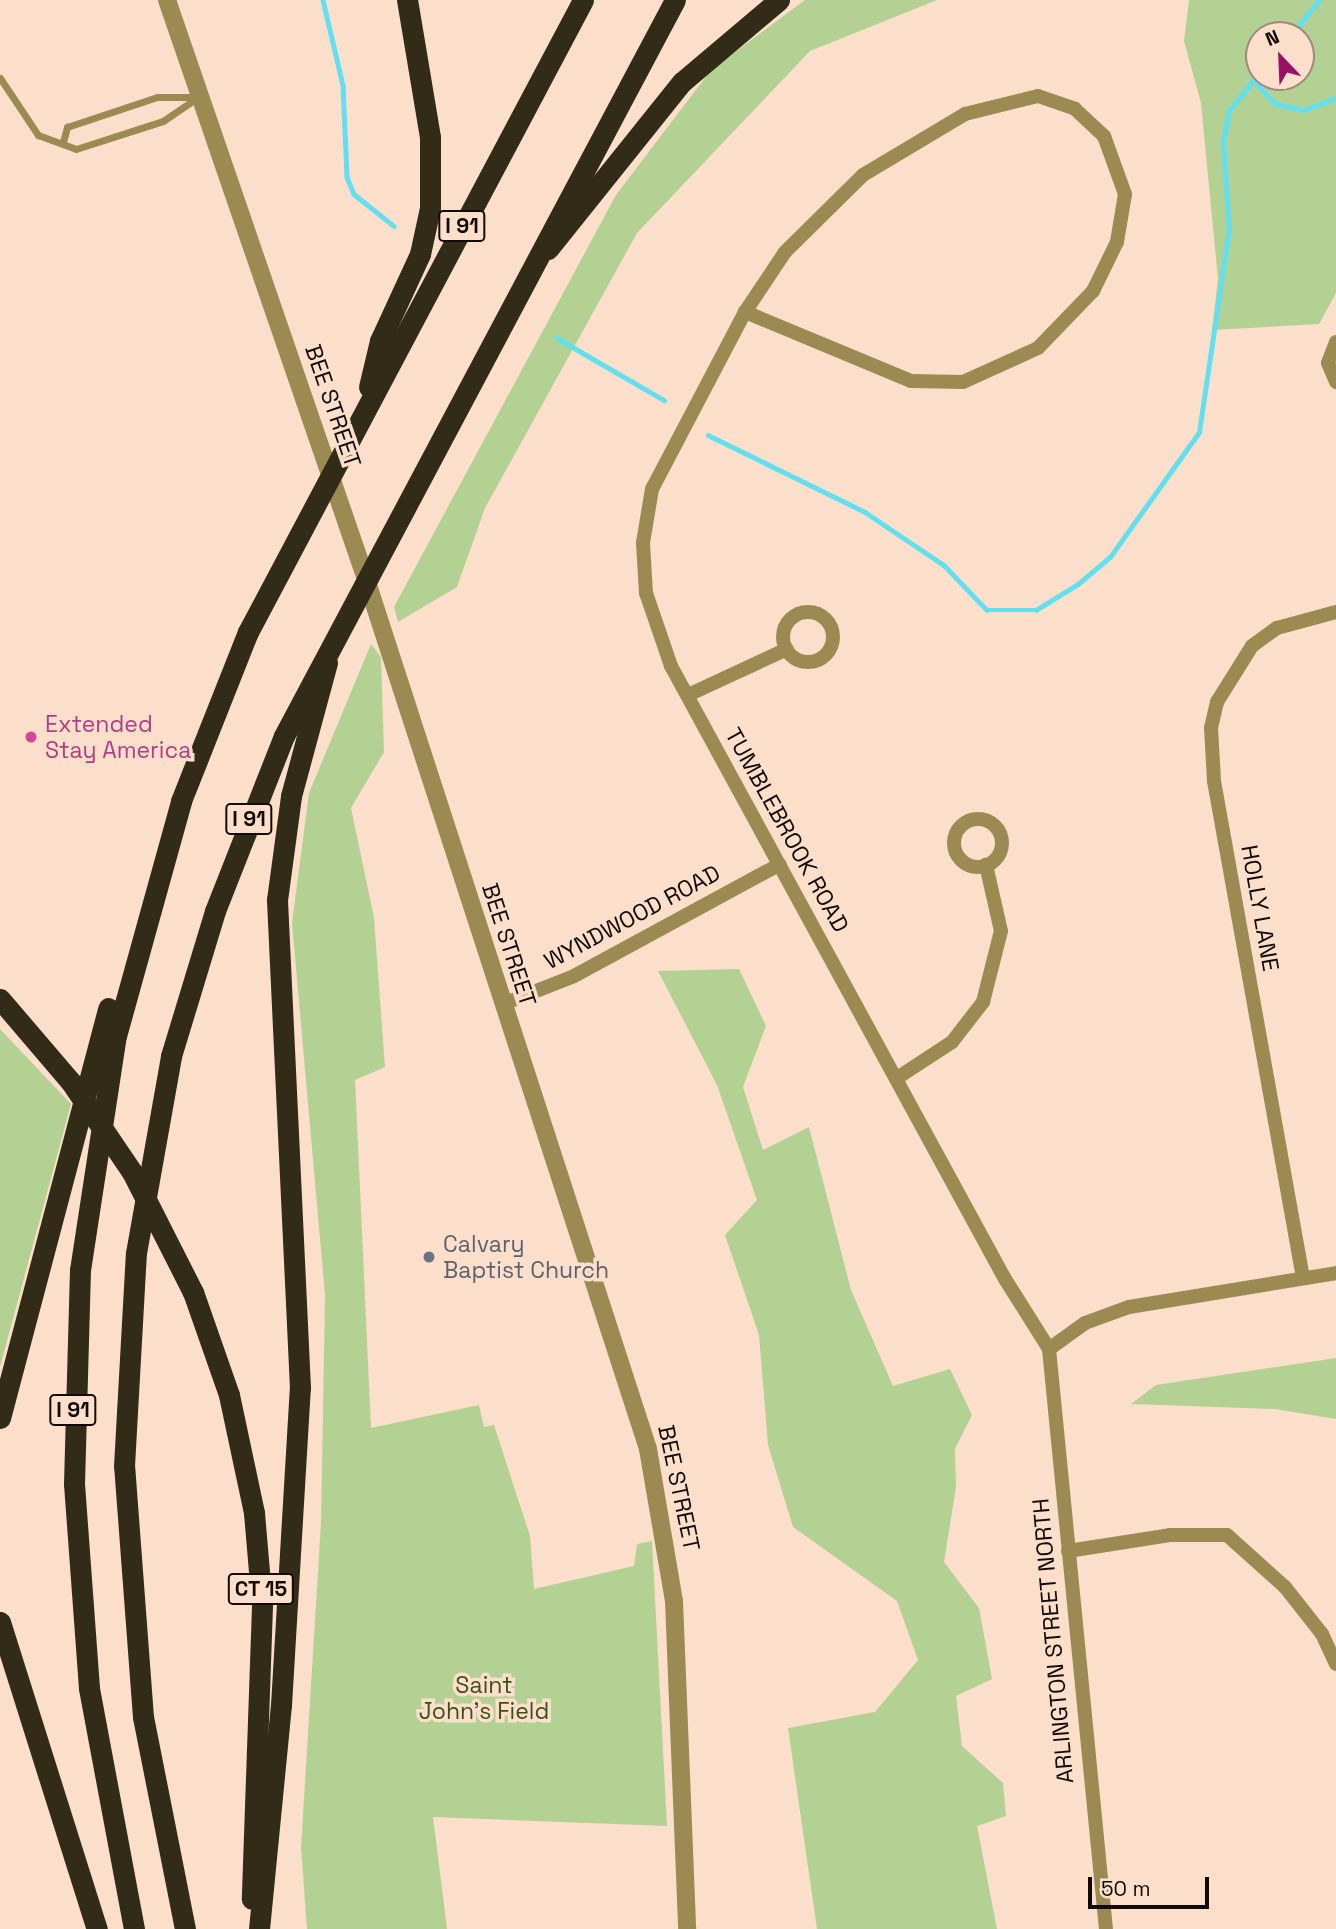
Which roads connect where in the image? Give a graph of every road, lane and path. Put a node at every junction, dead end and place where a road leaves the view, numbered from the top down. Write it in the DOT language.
graph roads {
  1 [pos="167,0"];
  2 [pos="407,0"];
  3 [pos="583,0"];
  4 [pos="675,0"];
  5 [pos="779,0"];
  6 [pos="0,78"];
  7 [pos="198,97"];
  8 [pos="63,142"];
  9 [pos="538,257"];
  10 [pos="745,312"];
  11 [pos="1336,342"];
  12 [pos="1336,382"];
  13 [pos="368,402"];
  14 [pos="1336,612"];
  15 [pos="330,644"];
  16 [pos="786,649"];
  17 [pos="688,695"];
  18 [pos="780,864"];
  19 [pos="986,865"];
  20 [pos="153,893"];
  21 [pos="0,999"];
  22 [pos="503,1004"];
  23 [pos="897,1078"];
  24 [pos="1336,1273"];
  25 [pos="1303,1278"];
  26 [pos="1049,1349"];
  27 [pos="0,1418"];
  28 [pos="1068,1551"];
  29 [pos="0,1622"];
  30 [pos="1336,1664"];
  31 [pos="97,1929"];
  32 [pos="134,1929"];
  33 [pos="185,1929"];
  34 [pos="250,1929"];
  35 [pos="260,1929"];
  36 [pos="687,1929"];
  37 [pos="1106,1929"];
  1 -- 7 [label="street, BEE STREET"];
  2 -- 13 [label="highway"];
  3 -- 13 [label="highway, I 91"];
  4 -- 9 [label="highway, I 91"];
  5 -- 9 [label="highway"];
  6 -- 8 [label="lane"];
  7 -- 8 [label="lane"];
  7 -- 8 [label="lane"];
  7 -- 22 [label="street, BEE STREET"];
  9 -- 15 [label="highway, I 91"];
  10 -- 10 [label="street, TUMBLEBROOK ROAD"];
  10 -- 17 [label="street, TUMBLEBROOK ROAD"];
  11 -- 12 [label="street"];
  13 -- 20 [label="highway, I 91"];
  14 -- 25 [label="street, HOLLY LANE"];
  15 -- 33 [label="highway, I 91"];
  15 -- 35 [label="highway"];
  16 -- 17 [label="street"];
  17 -- 18 [label="street, TUMBLEBROOK ROAD"];
  18 -- 22 [label="street, WYNDWOOD ROAD"];
  18 -- 23 [label="street, TUMBLEBROOK ROAD"];
  19 -- 23 [label="street"];
  20 -- 27 [label="highway"];
  20 -- 32 [label="highway, I 91"];
  21 -- 34 [label="highway, CT 15"];
  22 -- 36 [label="street, BEE STREET"];
  23 -- 26 [label="street, TUMBLEBROOK ROAD"];
  24 -- 25 [label="street"];
  25 -- 26 [label="street"];
  26 -- 28 [label="street, ARLINGTON STREET NORTH"];
  28 -- 30 [label="street"];
  28 -- 37 [label="street, ARLINGTON STREET NORTH"];
  29 -- 31 [label="highway"];
}
